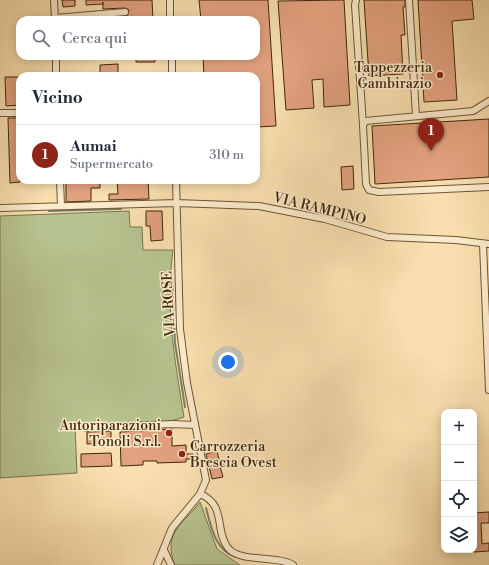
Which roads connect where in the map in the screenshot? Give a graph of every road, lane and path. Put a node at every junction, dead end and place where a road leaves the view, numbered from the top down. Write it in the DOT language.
graph roads {
  1 [pos="54,0"];
  2 [pos="170,0"];
  3 [pos="410,0"];
  4 [pos="355,2"];
  5 [pos="125,12"];
  6 [pos="55,16"];
  7 [pos="85,16"];
  8 [pos="170,16"];
  9 [pos="56,60"];
  10 [pos="172,60"];
  11 [pos="56,72"];
  12 [pos="172,72"];
  13 [pos="489,101"];
  14 [pos="0,112"];
  15 [pos="16,114"];
  16 [pos="416,116"];
  17 [pos="363,125"];
  18 [pos="60,184"];
  19 [pos="176,184"];
  20 [pos="489,187"];
  21 [pos="177,202"];
  22 [pos="61,206"];
  23 [pos="0,208"];
  24 [pos="486,244"];
  25 [pos="489,390"];
  26 [pos="195,425"];
  27 [pos="87,428"];
  28 [pos="200,494"];
  29 [pos="164,550"];
  30 [pos="157,565"];
  31 [pos="171,565"];
  32 [pos="293,565"];
  1 -- 6 [label="street"];
  2 -- 8 [label="street"];
  3 -- 16 [label="street"];
  4 -- 17 [label="street"];
  5 -- 7 [label="street"];
  9 -- 11 [label="street"];
  10 -- 12 [label="street"];
  13 -- 16 [label="street"];
  14 -- 15 [label="street"];
  16 -- 17 [label="street"];
  17 -- 20 [label="street"];
  18 -- 22 [label="street"];
  19 -- 21 [label="street, VIA ROSE"];
  21 -- 22 [label="street, VIA RAMPINO"];
  21 -- 24 [label="street, VIA RAMPINO"];
  21 -- 26 [label="street, VIA ROSE"];
  22 -- 23 [label="street, VIA RAMPINO"];
  24 -- 25 [label="street"];
  26 -- 27 [label="street"];
  26 -- 28 [label="street, VIA ROSE"];
  28 -- 29 [label="street"];
  28 -- 32 [label="street"];
  29 -- 30 [label="street"];
  29 -- 31 [label="street"];
}
